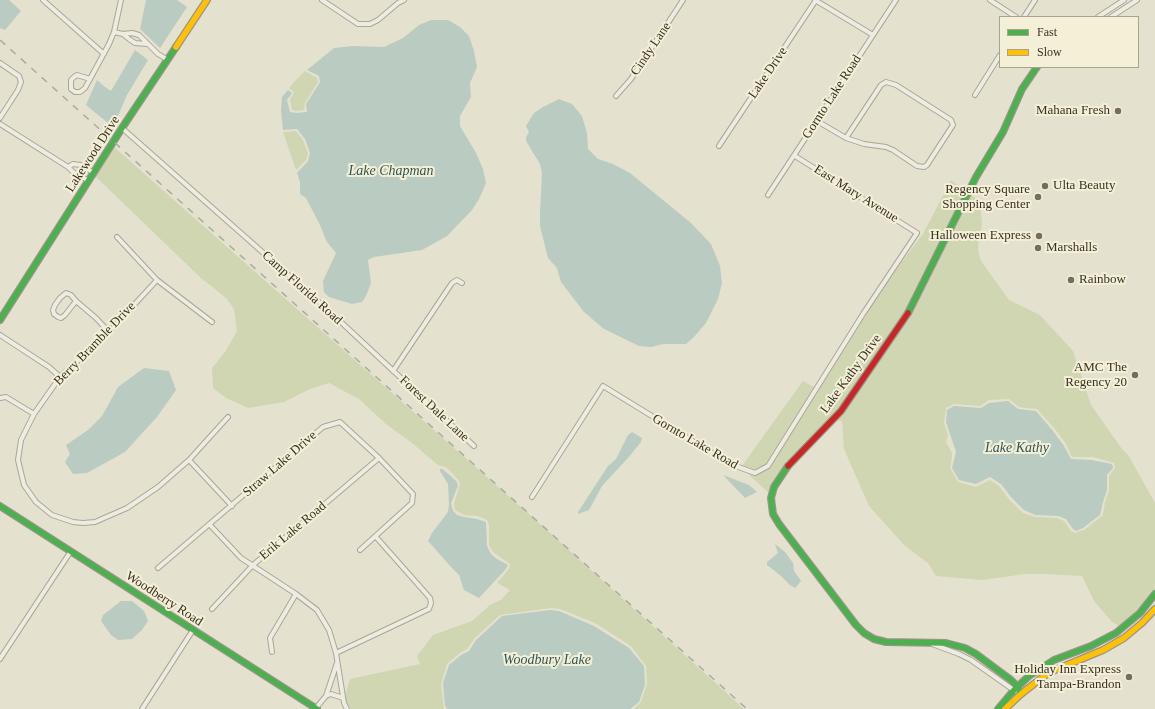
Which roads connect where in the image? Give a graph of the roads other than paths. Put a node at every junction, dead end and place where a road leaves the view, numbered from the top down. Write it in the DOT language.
graph roads {
  1 [pos="43,0"];
  2 [pos="121,0"];
  3 [pos="208,0"];
  4 [pos="322,0"];
  5 [pos="404,0"];
  6 [pos="684,0"];
  7 [pos="816,0"];
  8 [pos="896,0"];
  9 [pos="990,0"];
  10 [pos="1036,0"];
  11 [pos="1124,0"];
  12 [pos="1137,0"];
  13 [pos="1014,16"];
  14 [pos="1025,16"];
  15 [pos="1100,16"];
  16 [pos="1113,16"];
  17 [pos="114,32"];
  18 [pos="124,34"];
  19 [pos="873,35"];
  20 [pos="147,44"];
  21 [pos="104,54"];
  22 [pos="999,57"];
  23 [pos="168,60"];
  24 [pos="0,63"];
  25 [pos="1036,68"];
  26 [pos="90,79"];
  27 [pos="975,95"];
  28 [pos="616,96"];
  29 [pos="0,118"];
  30 [pos="817,120"];
  31 [pos="0,124"];
  32 [pos="122,128"];
  33 [pos="846,138"];
  34 [pos="719,146"];
  35 [pos="795,156"];
  36 [pos="68,166"];
  37 [pos="94,173"];
  38 [pos="89,181"];
  39 [pos="768,194"];
  40 [pos="917,233"];
  41 [pos="117,237"];
  42 [pos="157,280"];
  43 [pos="462,282"];
  44 [pos="76,301"];
  45 [pos="0,320"];
  46 [pos="212,322"];
  47 [pos="109,332"];
  48 [pos="0,334"];
  49 [pos="393,371"];
  50 [pos="60,377"];
  51 [pos="0,398"];
  52 [pos="34,414"];
  53 [pos="228,417"];
  54 [pos="474,446"];
  55 [pos="379,458"];
  56 [pos="189,460"];
  57 [pos="532,497"];
  58 [pos="0,506"];
  59 [pos="232,506"];
  60 [pos="210,525"];
  61 [pos="376,537"];
  62 [pos="360,550"];
  63 [pos="71,551"];
  64 [pos="253,566"];
  65 [pos="158,568"];
  66 [pos="296,594"];
  67 [pos="1155,594"];
  68 [pos="212,609"];
  69 [pos="1155,609"];
  70 [pos="193,630"];
  71 [pos="272,652"];
  72 [pos="336,653"];
  73 [pos="0,659"];
  74 [pos="337,660"];
  75 [pos="1015,688"];
  76 [pos="1021,694"];
  77 [pos="326,696"];
  78 [pos="343,698"];
  79 [pos="142,709"];
  80 [pos="317,709"];
  81 [pos="347,709"];
  82 [pos="998,709"];
  83 [pos="1006,709"];
  1 -- 21 [label="street"];
  2 -- 17 [label="street"];
  3 -- 23 [label="street, Lakewood Drive"];
  4 -- 5 [label="street"];
  6 -- 28 [label="street, Cindy Lane"];
  7 -- 19 [label="street"];
  7 -- 34 [label="street, Lake Drive"];
  8 -- 19 [label="street, Gornto Lake Road"];
  9 -- 13 [label="street"];
  10 -- 14 [label="street"];
  11 -- 15 [label="street"];
  12 -- 16 [label="street"];
  17 -- 18 [label="street"];
  17 -- 21 [label="street"];
  18 -- 20 [label="street"];
  18 -- 20 [label="street"];
  19 -- 30 [label="street, Gornto Lake Road"];
  20 -- 23 [label="street"];
  21 -- 26 [label="street"];
  22 -- 27 [label="street"];
  23 -- 32 [label="street, Lakewood Drive"];
  24 -- 29 [label="street"];
  25 -- 75 [label="street, Lake Kathy Drive"];
  26 -- 26 [label="street"];
  30 -- 33 [label="street"];
  30 -- 35 [label="street, Gornto Lake Road"];
  31 -- 36 [label="street"];
  32 -- 37 [label="street, Lakewood Drive"];
  32 -- 49 [label="street, Camp Florida Road"];
  33 -- 33 [label="street"];
  35 -- 39 [label="street, Gornto Lake Road"];
  35 -- 40 [label="street, East Mary Avenue"];
  36 -- 37 [label="street"];
  36 -- 38 [label="street"];
  37 -- 38 [label="street, Lakewood Drive"];
  38 -- 45 [label="street, Lakewood Drive"];
  40 -- 57 [label="street, Gornto Lake Road"];
  41 -- 42 [label="street"];
  42 -- 46 [label="street"];
  42 -- 47 [label="street, Berry Bramble Drive"];
  43 -- 49 [label="street"];
  44 -- 44 [label="street"];
  44 -- 47 [label="street"];
  47 -- 50 [label="street, Berry Bramble Drive"];
  48 -- 50 [label="street"];
  49 -- 54 [label="street, Forest Dale Lane"];
  50 -- 52 [label="street, Berry Bramble Drive"];
  51 -- 52 [label="street"];
  52 -- 56 [label="street, Berry Bramble Drive"];
  53 -- 56 [label="street, Berry Bramble Drive"];
  55 -- 59 [label="street, Straw Lake Drive"];
  55 -- 61 [label="street, Straw Lake Drive"];
  55 -- 64 [label="street, Erik Lake Road"];
  56 -- 59 [label="street"];
  58 -- 63 [label="street, Woodberry Road"];
  59 -- 60 [label="street, Straw Lake Drive"];
  60 -- 64 [label="street"];
  60 -- 65 [label="street, Straw Lake Drive"];
  61 -- 62 [label="street, Straw Lake Drive"];
  61 -- 72 [label="street"];
  63 -- 70 [label="street, Woodberry Road"];
  63 -- 73 [label="street"];
  64 -- 66 [label="street"];
  64 -- 68 [label="street, Erik Lake Road"];
  66 -- 71 [label="street"];
  66 -- 72 [label="street"];
  67 -- 75 [label="street"];
  69 -- 76 [label="street"];
  70 -- 79 [label="street"];
  70 -- 80 [label="street, Woodberry Road"];
  72 -- 74 [label="street"];
  74 -- 77 [label="street"];
  74 -- 78 [label="street"];
  75 -- 76 [label="street, Lake Kathy Drive"];
  75 -- 82 [label="street"];
  76 -- 83 [label="street"];
  77 -- 78 [label="street"];
  77 -- 80 [label="street"];
  78 -- 81 [label="street"];
}
